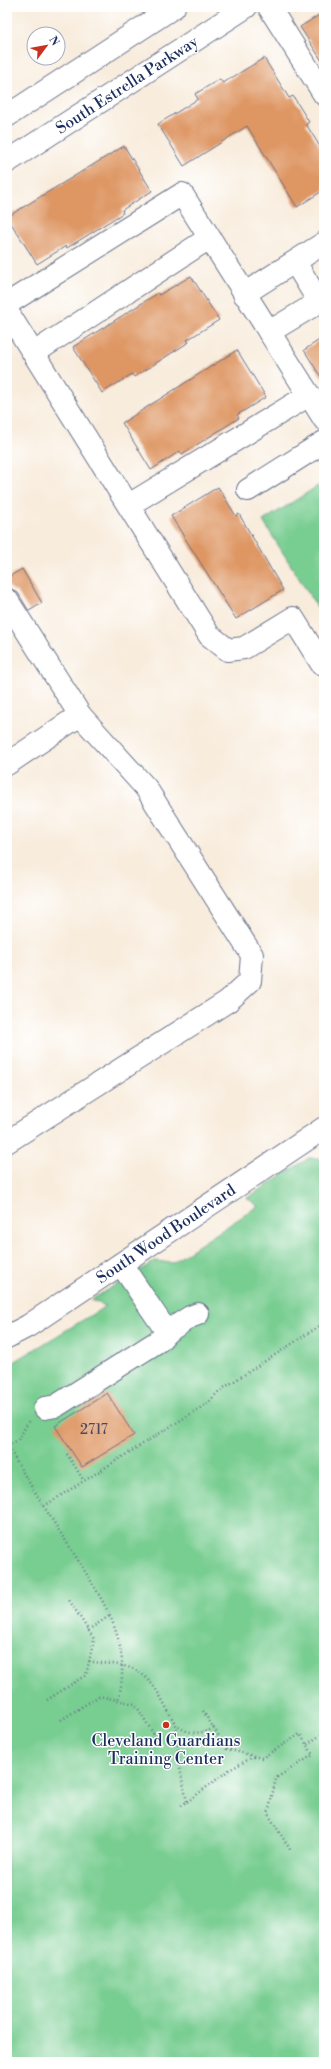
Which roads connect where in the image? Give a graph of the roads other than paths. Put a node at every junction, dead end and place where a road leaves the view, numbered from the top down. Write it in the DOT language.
graph roads {
  1 [pos="174,7"];
  2 [pos="246,7"];
  3 [pos="269,7"];
  4 [pos="324,94"];
  5 [pos="7,116"];
  6 [pos="7,162"];
  7 [pos="209,238"];
  8 [pos="324,243"];
  9 [pos="295,262"];
  10 [pos="244,294"];
  11 [pos="322,301"];
  12 [pos="7,304"];
  13 [pos="7,311"];
  14 [pos="269,332"];
  15 [pos="34,353"];
  16 [pos="309,395"];
  17 [pos="324,419"];
  18 [pos="324,442"];
  19 [pos="248,490"];
  20 [pos="129,505"];
  21 [pos="7,600"];
  22 [pos="320,663"];
  23 [pos="80,715"];
  24 [pos="7,764"];
  25 [pos="324,1128"];
  26 [pos="7,1142"];
  27 [pos="121,1264"];
  28 [pos="198,1314"];
  29 [pos="167,1332"];
  30 [pos="7,1337"];
  31 [pos="45,1408"];
  1 -- 5 [label="main road"];
  2 -- 6 [label="main road, South Estrella Parkway"];
  3 -- 4 [label="main road"];
  7 -- 10 [label="main road"];
  7 -- 12 [label="main road"];
  7 -- 15 [label="main road"];
  8 -- 9 [label="main road"];
  9 -- 10 [label="main road"];
  9 -- 11 [label="main road"];
  10 -- 14 [label="main road"];
  11 -- 14 [label="main road"];
  13 -- 15 [label="main road"];
  14 -- 16 [label="main road"];
  15 -- 20 [label="main road"];
  16 -- 17 [label="main road"];
  16 -- 20 [label="main road"];
  18 -- 19 [label="main road"];
  20 -- 22 [label="main road"];
  21 -- 23 [label="main road"];
  23 -- 24 [label="main road"];
  23 -- 26 [label="main road"];
  25 -- 27 [label="main road, South Wood Boulevard"];
  27 -- 29 [label="main road"];
  27 -- 30 [label="main road, South Wood Boulevard"];
  28 -- 29 [label="main road"];
  29 -- 31 [label="main road"];
}
